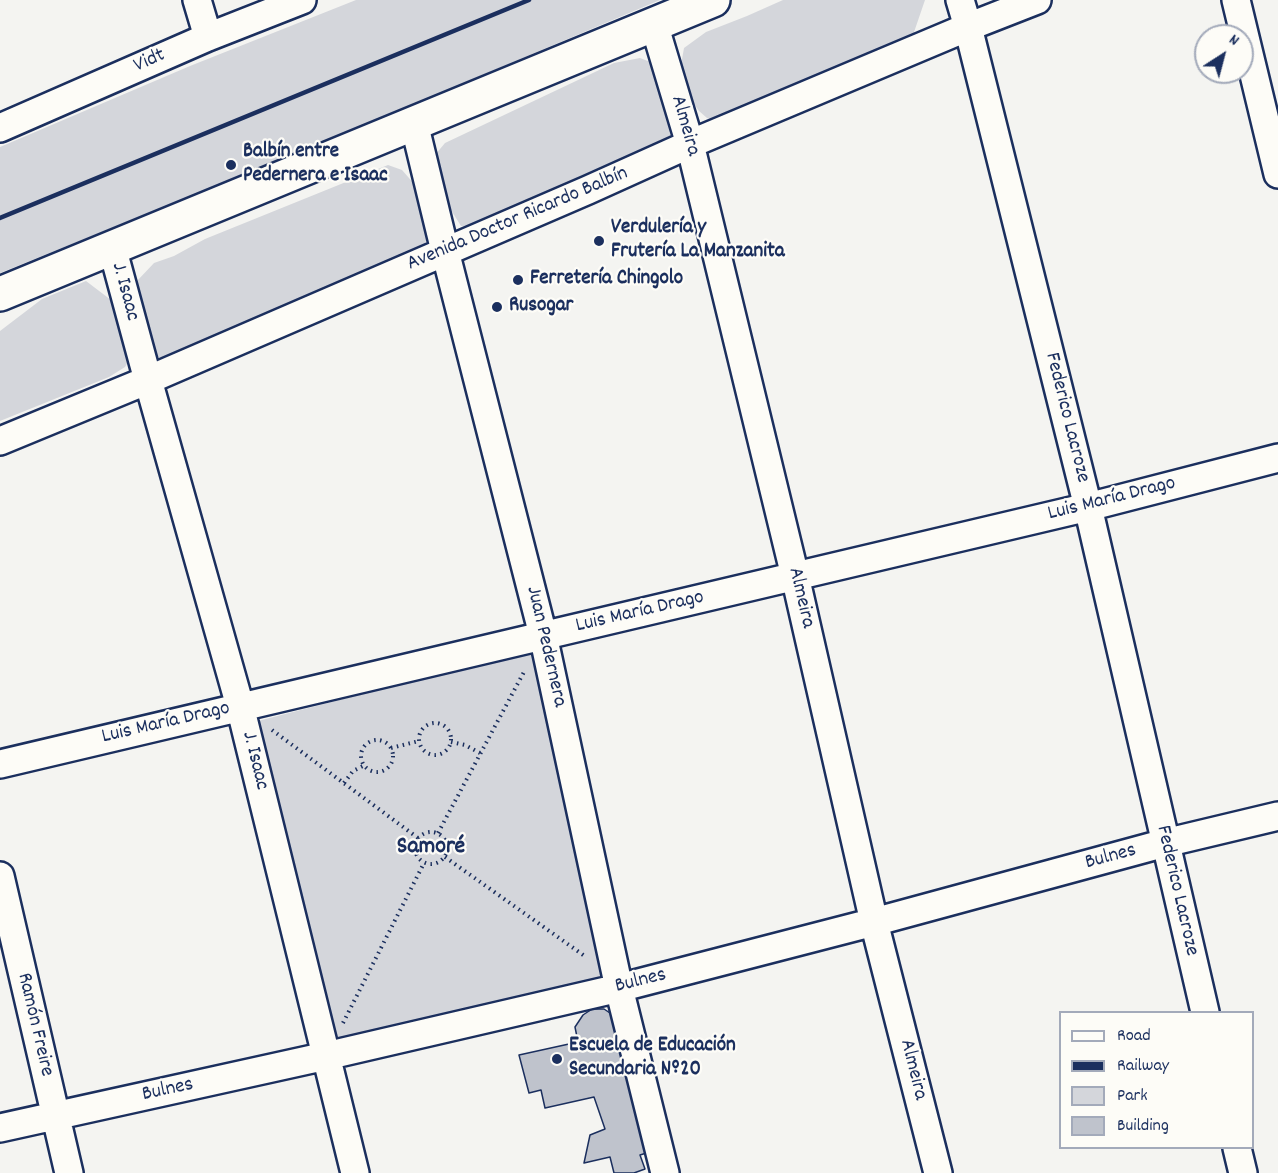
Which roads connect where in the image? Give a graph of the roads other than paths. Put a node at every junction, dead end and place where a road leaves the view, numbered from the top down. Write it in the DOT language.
graph roads {
  1 [pos="197,0"];
  2 [pos="302,0"];
  3 [pos="713,0"];
  4 [pos="960,0"];
  5 [pos="1036,0"];
  6 [pos="1236,0"];
  7 [pos="654,24"];
  8 [pos="968,27"];
  9 [pos="208,37"];
  10 [pos="414,123"];
  11 [pos="0,128"];
  12 [pos="690,144"];
  13 [pos="1278,174"];
  14 [pos="112,247"];
  15 [pos="445,251"];
  16 [pos="0,294"];
  17 [pos="148,380"];
  18 [pos="0,441"];
  19 [pos="1278,458"];
  20 [pos="1088,507"];
  21 [pos="795,576"];
  22 [pos="543,635"];
  23 [pos="240,706"];
  24 [pos="0,764"];
  25 [pos="1278,816"];
  26 [pos="1165,843"];
  27 [pos="0,876"];
  28 [pos="874,922"];
  29 [pos="618,984"];
  30 [pos="1205,1011"];
  31 [pos="326,1056"];
  32 [pos="55,1116"];
  33 [pos="0,1128"];
  34 [pos="1237,1149"];
  35 [pos="69,1173"];
  36 [pos="355,1173"];
  37 [pos="664,1173"];
  38 [pos="938,1173"];
  39 [pos="1243,1173"];
  1 -- 9 [label="street"];
  2 -- 9 [label="street, Vidt"];
  3 -- 7 [label="main road"];
  4 -- 8 [label="street, Federico Lacroze"];
  5 -- 8 [label="street, Avenida Doctor Ricardo Balbín"];
  6 -- 13 [label="street"];
  7 -- 10 [label="main road"];
  7 -- 12 [label="street, Almeira"];
  8 -- 12 [label="street, Avenida Doctor Ricardo Balbín"];
  8 -- 20 [label="street, Federico Lacroze"];
  9 -- 11 [label="street, Vidt"];
  10 -- 14 [label="main road"];
  10 -- 15 [label="street, Juan Pedernera"];
  12 -- 15 [label="street, Avenida Doctor Ricardo Balbín"];
  12 -- 21 [label="street, Almeira"];
  14 -- 16 [label="main road"];
  14 -- 17 [label="street, J. Isaac"];
  15 -- 17 [label="street, Avenida Doctor Ricardo Balbín"];
  15 -- 22 [label="street, Juan Pedernera"];
  17 -- 18 [label="street, Avenida Doctor Ricardo Balbín"];
  17 -- 23 [label="street, J. Isaac"];
  19 -- 20 [label="street, Luis María Drago"];
  20 -- 21 [label="street, Luis María Drago"];
  20 -- 26 [label="street, Federico Lacroze"];
  21 -- 22 [label="street, Luis María Drago"];
  21 -- 28 [label="street, Almeira"];
  22 -- 23 [label="street, Luis María Drago"];
  22 -- 29 [label="street, Juan Pedernera"];
  23 -- 24 [label="street, Luis María Drago"];
  23 -- 31 [label="street, J. Isaac"];
  25 -- 26 [label="street, Bulnes"];
  26 -- 28 [label="street, Bulnes"];
  26 -- 30 [label="street, Federico Lacroze"];
  27 -- 32 [label="street, Ramón Freire"];
  28 -- 29 [label="street, Bulnes"];
  28 -- 38 [label="street, Almeira"];
  29 -- 31 [label="street, Bulnes"];
  29 -- 37 [label="street, Juan Pedernera"];
  31 -- 32 [label="street, Bulnes"];
  31 -- 36 [label="street, J. Isaac"];
  32 -- 33 [label="street, Bulnes"];
  32 -- 35 [label="street, Ramón Freire"];
  34 -- 39 [label="street"];
}
